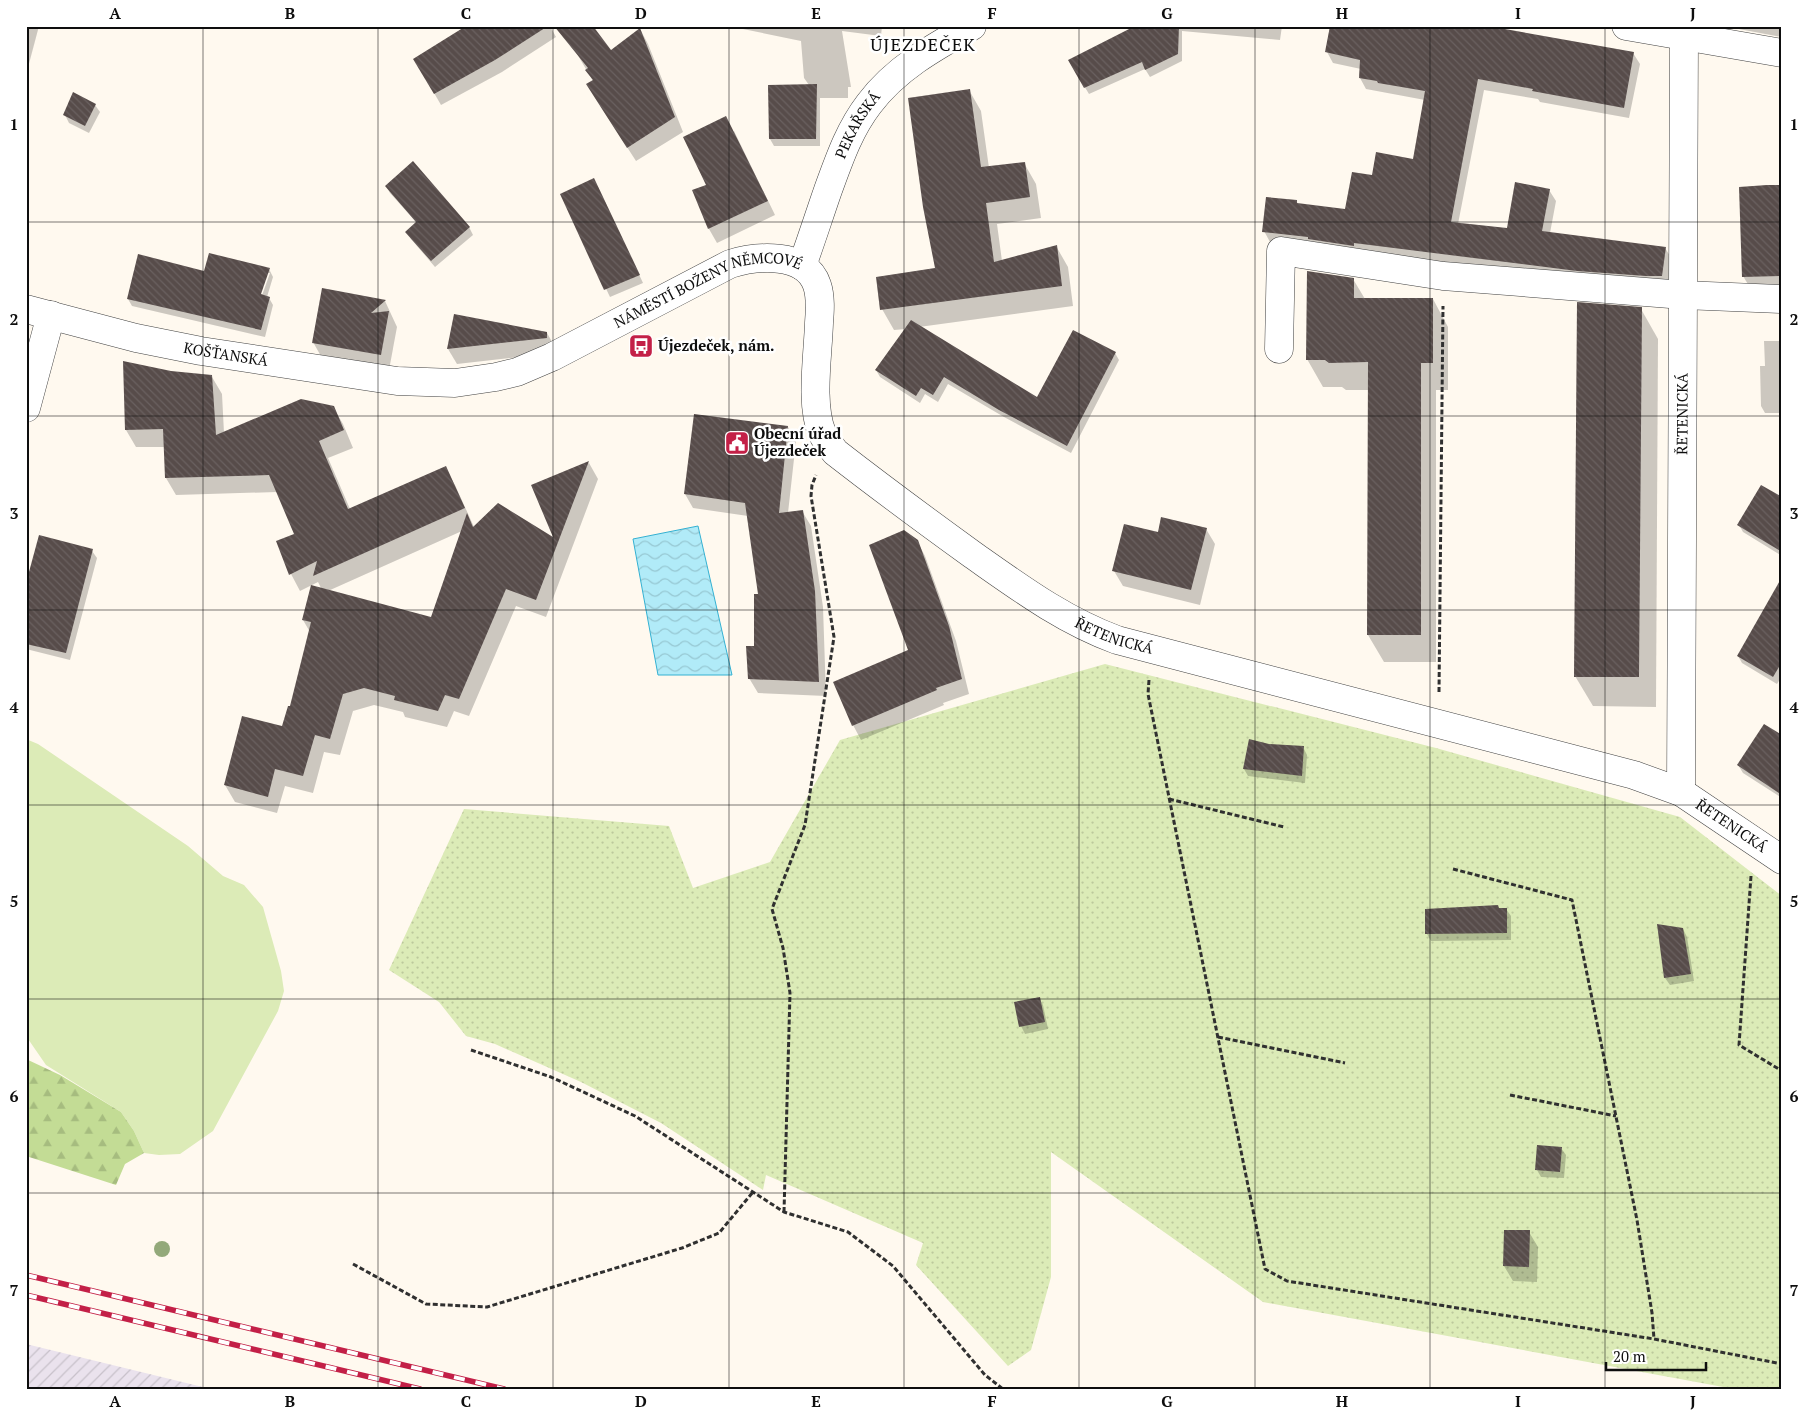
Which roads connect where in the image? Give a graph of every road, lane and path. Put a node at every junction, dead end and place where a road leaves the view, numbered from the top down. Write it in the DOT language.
graph roads {
  1 [pos="972,26"];
  2 [pos="1626,26"];
  3 [pos="1684,36"];
  4 [pos="1782,53"];
  5 [pos="802,266"];
  6 [pos="1443,276"];
  7 [pos="1683,295"];
  8 [pos="1782,299"];
  9 [pos="39,312"];
  10 [pos="1279,349"];
  11 [pos="429,383"];
  12 [pos="26,408"];
  13 [pos="835,452"];
  14 [pos="1150,649"];
  15 [pos="1439,723"];
  16 [pos="1681,792"];
  17 [pos="1169,799"];
  18 [pos="1284,827"];
  19 [pos="1754,841"];
  20 [pos="1782,860"];
  21 [pos="1453,869"];
  22 [pos="1218,1037"];
  23 [pos="470,1050"];
  24 [pos="1345,1062"];
  25 [pos="1782,1071"];
  26 [pos="1510,1095"];
  27 [pos="1616,1116"];
  28 [pos="753,1192"];
  29 [pos="784,1212"];
  30 [pos="352,1264"];
  31 [pos="1654,1339"];
  32 [pos="1782,1364"];
  33 [pos="1003,1389"];
  1 -- 5 [label="street, PEKAŘSKÁ"];
  2 -- 3 [label="street"];
  3 -- 4 [label="street"];
  3 -- 7 [label="street, ŘETENICKÁ"];
  5 -- 11 [label="street, NÁMĚSTÍ BOŽENY NĚMCOVÉ"];
  5 -- 13 [label="street, NÁMĚSTÍ BOŽENY NĚMCOVÉ"];
  6 -- 7 [label="street"];
  6 -- 10 [label="street"];
  6 -- 15 [label="path"];
  7 -- 8 [label="street"];
  7 -- 16 [label="street, ŘETENICKÁ"];
  9 -- 11 [label="street, KOŠŤANSKÁ"];
  9 -- 12 [label="street"];
  13 -- 14 [label="street, ŘETENICKÁ"];
  13 -- 29 [label="path"];
  14 -- 15 [label="street, ŘETENICKÁ"];
  14 -- 17 [label="path"];
  15 -- 16 [label="street, ŘETENICKÁ"];
  16 -- 19 [label="street, ŘETENICKÁ"];
  17 -- 18 [label="path"];
  17 -- 22 [label="path"];
  19 -- 20 [label="street, ŘETENICKÁ"];
  19 -- 25 [label="path"];
  21 -- 27 [label="path"];
  22 -- 24 [label="path"];
  22 -- 31 [label="path"];
  23 -- 28 [label="path"];
  26 -- 27 [label="path"];
  27 -- 31 [label="path"];
  28 -- 29 [label="path"];
  28 -- 30 [label="path"];
  29 -- 33 [label="path"];
  31 -- 32 [label="path"];
}
